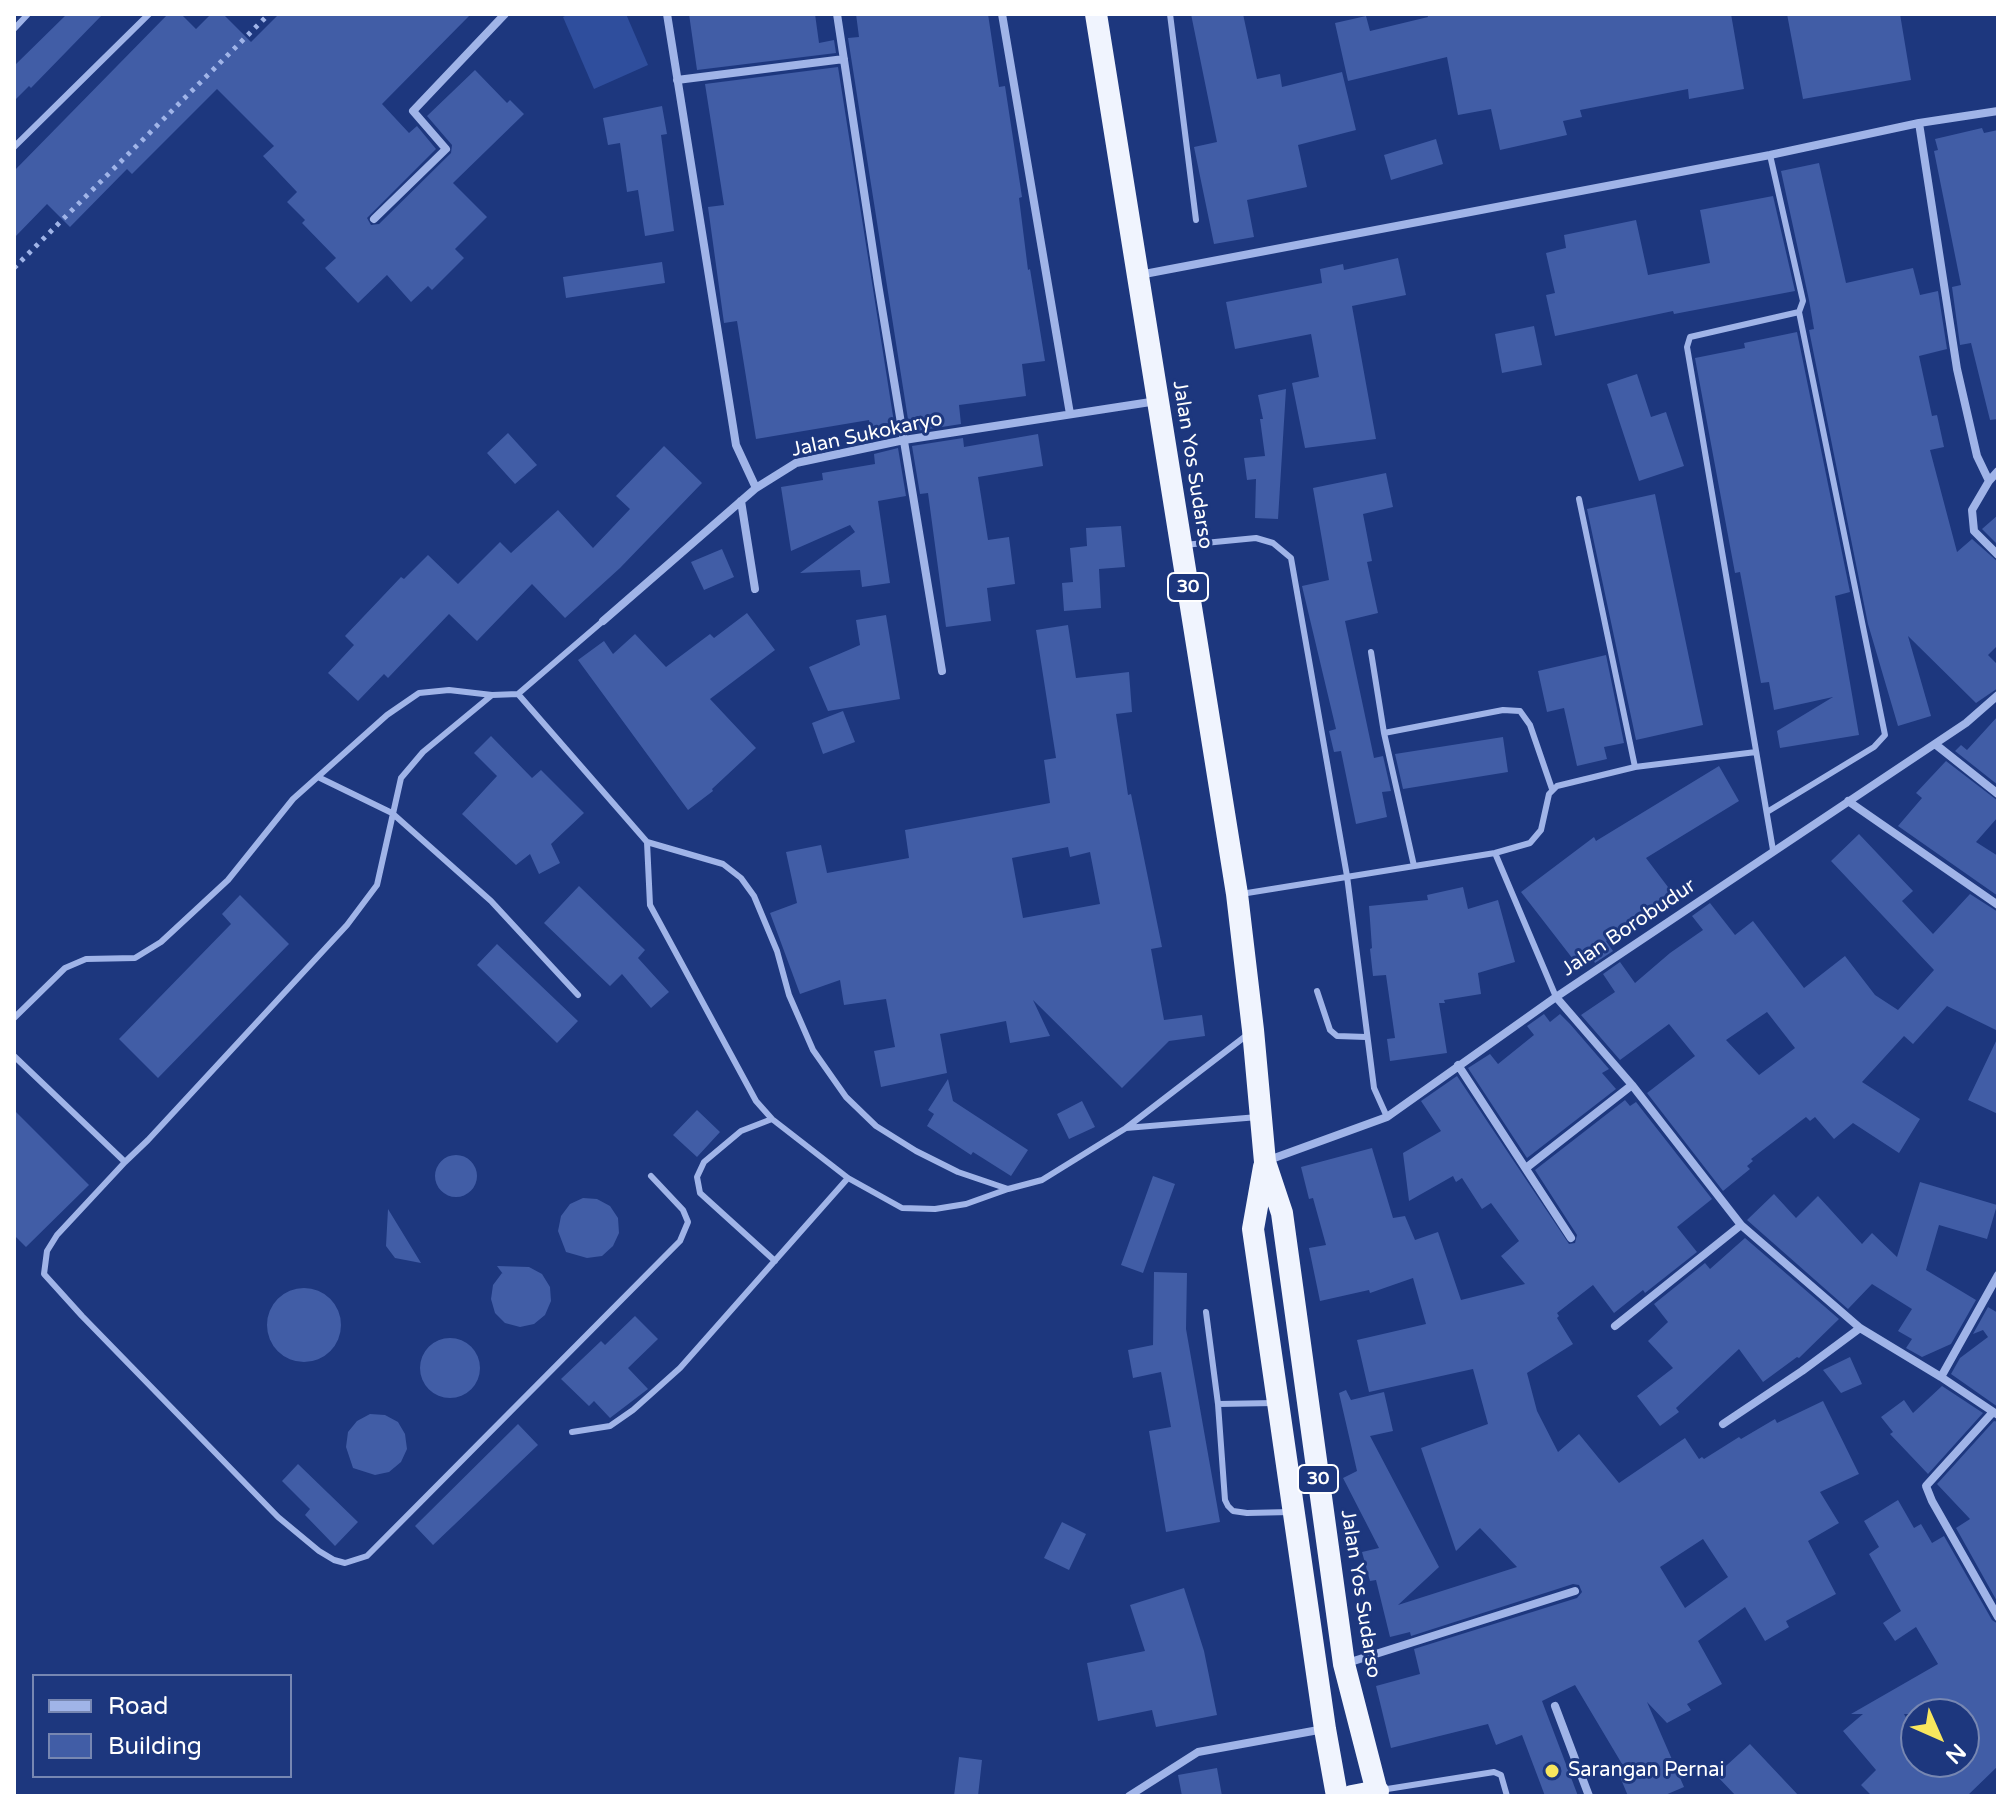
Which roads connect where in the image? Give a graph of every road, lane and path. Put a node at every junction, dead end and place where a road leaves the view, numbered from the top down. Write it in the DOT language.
graph roads {
  1 [pos="28,14"];
  2 [pos="149,14"];
  3 [pos="269,14"];
  4 [pos="505,14"];
  5 [pos="667,14"];
  6 [pos="837,14"];
  7 [pos="1002,14"];
  8 [pos="1096,14"];
  9 [pos="1170,14"];
  10 [pos="14,29"];
  11 [pos="844,59"];
  12 [pos="677,80"];
  13 [pos="1998,111"];
  14 [pos="1919,123"];
  15 [pos="14,147"];
  16 [pos="1770,155"];
  17 [pos="374,219"];
  18 [pos="1196,220"];
  19 [pos="14,268"];
  20 [pos="1138,275"];
  21 [pos="1799,312"];
  22 [pos="1158,401"];
  23 [pos="1070,414"];
  24 [pos="904,440"];
  25 [pos="1998,471"];
  26 [pos="1989,481"];
  27 [pos="756,488"];
  28 [pos="1579,499"];
  29 [pos="741,501"];
  30 [pos="1181,545"];
  31 [pos="1998,555"];
  32 [pos="755,589"];
  33 [pos="603,621"];
  34 [pos="1371,652"];
  35 [pos="942,671"];
  36 [pos="518,694"];
  37 [pos="492,695"];
  38 [pos="1998,695"];
  39 [pos="1384,733"];
  40 [pos="1935,744"];
  41 [pos="1756,752"];
  42 [pos="1635,767"];
  43 [pos="318,777"];
  44 [pos="1552,789"];
  45 [pos="1998,794"];
  46 [pos="1848,801"];
  47 [pos="1767,812"];
  48 [pos="392,813"];
  49 [pos="647,842"];
  50 [pos="1773,850"];
  51 [pos="1495,853"];
  52 [pos="1414,866"];
  53 [pos="1347,876"];
  54 [pos="1237,894"];
  55 [pos="1998,905"];
  56 [pos="1317,991"];
  57 [pos="578,995"];
  58 [pos="1556,997"];
  59 [pos="14,1018"];
  60 [pos="1253,1030"];
  61 [pos="1366,1037"];
  62 [pos="14,1056"];
  63 [pos="1458,1065"];
  64 [pos="1632,1085"];
  65 [pos="1261,1116"];
  66 [pos="1387,1117"];
  67 [pos="772,1119"];
  68 [pos="1126,1128"];
  69 [pos="125,1162"];
  70 [pos="1265,1162"];
  71 [pos="1526,1168"];
  72 [pos="651,1176"];
  73 [pos="848,1178"];
  74 [pos="1008,1189"];
  75 [pos="1741,1225"];
  76 [pos="1571,1238"];
  77 [pos="775,1261"];
  78 [pos="1998,1275"];
  79 [pos="1206,1312"];
  80 [pos="1615,1326"];
  81 [pos="1860,1328"];
  82 [pos="1941,1377"];
  83 [pos="1278,1403"];
  84 [pos="1218,1404"];
  85 [pos="1996,1414"];
  86 [pos="1723,1424"];
  87 [pos="572,1432"];
  88 [pos="1294,1512"];
  89 [pos="1575,1591"];
  90 [pos="1998,1617"];
  91 [pos="1344,1664"];
  92 [pos="1555,1706"];
  93 [pos="1325,1729"];
  94 [pos="1378,1794"];
  95 [pos="1129,1796"];
  96 [pos="1337,1796"];
  97 [pos="1352,1796"];
  98 [pos="1507,1796"];
  99 [pos="1589,1796"];
  1 -- 10 [label="lane"];
  2 -- 15 [label="lane"];
  3 -- 19 [label="path"];
  4 -- 17 [label="street"];
  5 -- 12 [label="street"];
  6 -- 11 [label="street"];
  7 -- 23 [label="street"];
  8 -- 20 [label="highway, Jalan Yos Sudarso / 30"];
  9 -- 18 [label="lane"];
  11 -- 12 [label="street"];
  11 -- 24 [label="street"];
  12 -- 27 [label="street"];
  13 -- 14 [label="street"];
  14 -- 16 [label="street"];
  14 -- 26 [label="street"];
  16 -- 20 [label="street"];
  16 -- 21 [label="lane"];
  20 -- 22 [label="highway, Jalan Yos Sudarso / 30"];
  21 -- 41 [label="lane"];
  21 -- 47 [label="lane"];
  22 -- 23 [label="street, Jalan Sukokaryo"];
  22 -- 30 [label="highway, Jalan Yos Sudarso / 30"];
  23 -- 24 [label="street, Jalan Sukokaryo"];
  24 -- 27 [label="street, Jalan Sukokaryo"];
  24 -- 35 [label="street"];
  25 -- 26 [label="street"];
  26 -- 31 [label="street"];
  27 -- 29 [label="street, Jalan Sukokaryo"];
  28 -- 42 [label="lane"];
  29 -- 32 [label="street"];
  29 -- 33 [label="street, Jalan Sukokaryo"];
  30 -- 53 [label="lane"];
  30 -- 54 [label="highway, Jalan Yos Sudarso / 30"];
  33 -- 36 [label="lane, Jalan Sukokaryo"];
  34 -- 39 [label="lane"];
  36 -- 37 [label="lane"];
  36 -- 49 [label="lane"];
  37 -- 43 [label="lane"];
  37 -- 48 [label="lane"];
  38 -- 40 [label="street, Jalan Borobudur"];
  39 -- 44 [label="lane"];
  39 -- 52 [label="lane"];
  40 -- 45 [label="street"];
  40 -- 46 [label="street, Jalan Borobudur"];
  41 -- 42 [label="lane"];
  41 -- 47 [label="lane"];
  42 -- 44 [label="lane"];
  43 -- 48 [label="lane"];
  43 -- 59 [label="lane"];
  44 -- 51 [label="lane"];
  46 -- 50 [label="street, Jalan Borobudur"];
  46 -- 55 [label="street"];
  47 -- 50 [label="lane"];
  48 -- 57 [label="lane"];
  48 -- 69 [label="lane"];
  49 -- 67 [label="lane"];
  49 -- 74 [label="lane"];
  50 -- 58 [label="street, Jalan Borobudur"];
  51 -- 52 [label="lane"];
  51 -- 58 [label="lane"];
  52 -- 53 [label="lane"];
  53 -- 54 [label="lane"];
  53 -- 61 [label="lane"];
  54 -- 60 [label="highway, Jalan Yos Sudarso / 30"];
  56 -- 61 [label="lane"];
  58 -- 63 [label="street, Jalan Borobudur"];
  58 -- 64 [label="street"];
  60 -- 65 [label="highway, Jalan Yos Sudarso / 30"];
  60 -- 68 [label="lane"];
  61 -- 66 [label="lane"];
  62 -- 69 [label="lane"];
  63 -- 66 [label="street, Jalan Borobudur"];
  63 -- 71 [label="street"];
  64 -- 71 [label="street"];
  64 -- 75 [label="street"];
  65 -- 68 [label="lane"];
  65 -- 70 [label="highway, Jalan Yos Sudarso / 30"];
  66 -- 70 [label="street, Jalan Borobudur"];
  67 -- 73 [label="lane"];
  67 -- 77 [label="lane"];
  68 -- 74 [label="lane"];
  69 -- 72 [label="lane"];
  70 -- 83 [label="highway, Jalan Yos Sudarso / 30"];
  70 -- 91 [label="highway, Jalan Yos Sudarso / 30"];
  71 -- 76 [label="street"];
  73 -- 74 [label="lane"];
  73 -- 77 [label="lane"];
  75 -- 80 [label="street"];
  75 -- 81 [label="street"];
  77 -- 87 [label="lane"];
  78 -- 82 [label="street"];
  79 -- 84 [label="lane"];
  81 -- 82 [label="street"];
  81 -- 86 [label="street"];
  82 -- 85 [label="street"];
  83 -- 84 [label="lane"];
  83 -- 88 [label="highway, Jalan Yos Sudarso / 30"];
  84 -- 88 [label="lane"];
  85 -- 90 [label="street"];
  88 -- 93 [label="highway, Jalan Yos Sudarso / 30"];
  89 -- 91 [label="street"];
  91 -- 94 [label="highway, Jalan Yos Sudarso / 30"];
  92 -- 99 [label="street"];
  93 -- 95 [label="street"];
  93 -- 96 [label="highway, Jalan Yos Sudarso / 30"];
  94 -- 97 [label="highway"];
  94 -- 98 [label="lane"];
}
